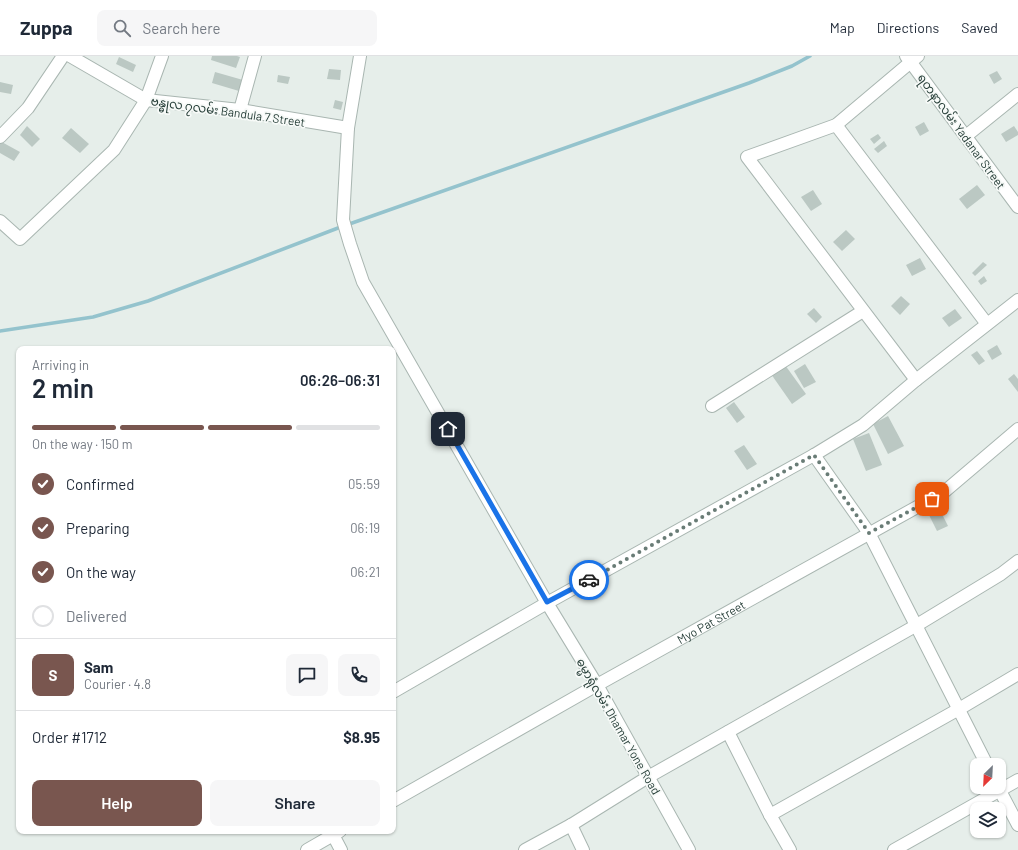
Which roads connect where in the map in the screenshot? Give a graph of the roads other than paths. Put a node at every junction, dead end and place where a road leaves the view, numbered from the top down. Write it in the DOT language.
graph roads {
  1 [pos="63,56"];
  2 [pos="70,56"];
  3 [pos="162,56"];
  4 [pos="255,56"];
  5 [pos="360,56"];
  6 [pos="912,58"];
  7 [pos="1018,94"];
  8 [pos="146,100"];
  9 [pos="240,110"];
  10 [pos="836,125"];
  11 [pos="348,128"];
  12 [pos="966,136"];
  13 [pos="0,138"];
  14 [pos="1018,207"];
  15 [pos="0,221"];
  16 [pos="1018,300"];
  17 [pos="863,311"];
  18 [pos="987,324"];
  19 [pos="916,380"];
  20 [pos="712,406"];
  21 [pos="1018,429"];
  22 [pos="814,455"];
  23 [pos="869,533"];
  24 [pos="1018,561"];
  25 [pos="547,602"];
  26 [pos="917,626"];
  27 [pos="1018,674"];
  28 [pos="597,685"];
  29 [pos="396,690"];
  30 [pos="959,709"];
  31 [pos="728,732"];
  32 [pos="984,758"];
  33 [pos="648,777"];
  34 [pos="1018,780"];
  35 [pos="1006,786"];
  36 [pos="990,794"];
  37 [pos="1002,794"];
  38 [pos="396,799"];
  39 [pos="770,815"];
  40 [pos="571,825"];
  41 [pos="1018,825"];
  42 [pos="332,834"];
  43 [pos="336,834"];
  44 [pos="307,850"];
  45 [pos="341,850"];
  46 [pos="525,850"];
  47 [pos="583,850"];
  48 [pos="689,850"];
  49 [pos="790,850"];
  50 [pos="894,850"];
  1 -- 13 [label="street"];
  2 -- 8 [label="street, ဗန္ဓုလ ၇လမ်း Bandula 7 Street"];
  3 -- 8 [label="street"];
  4 -- 9 [label="street"];
  5 -- 11 [label="street, ဓမ္မာရုံလမ်း Dhamar Yone Road"];
  6 -- 10 [label="street"];
  6 -- 12 [label="street, ရတနာလမ်း Yadanar Street"];
  7 -- 12 [label="street"];
  8 -- 9 [label="street, ဗန္ဓုလ ၇လမ်း Bandula 7 Street"];
  8 -- 15 [label="street"];
  9 -- 11 [label="street, ဗန္ဓုလ ၇လမ်း Bandula 7 Street"];
  10 -- 17 [label="street"];
  10 -- 18 [label="street"];
  11 -- 25 [label="street, ဓမ္မာရုံလမ်း Dhamar Yone Road"];
  12 -- 14 [label="street, ရတနာလမ်း Yadanar Street"];
  16 -- 18 [label="street"];
  17 -- 19 [label="street"];
  17 -- 20 [label="street"];
  18 -- 19 [label="street"];
  19 -- 22 [label="street"];
  21 -- 23 [label="street, Myo Pat Street"];
  22 -- 23 [label="street"];
  22 -- 25 [label="street"];
  23 -- 26 [label="street"];
  23 -- 28 [label="street, Myo Pat Street"];
  24 -- 26 [label="street"];
  25 -- 28 [label="street, ဓမ္မာရုံလမ်း Dhamar Yone Road"];
  25 -- 29 [label="street"];
  26 -- 30 [label="street"];
  26 -- 31 [label="street"];
  27 -- 30 [label="street"];
  28 -- 33 [label="street, ဓမ္မာရုံလမ်း Dhamar Yone Road"];
  28 -- 38 [label="street, Myo Pat Street"];
  30 -- 32 [label="street"];
  30 -- 39 [label="street"];
  31 -- 33 [label="street"];
  31 -- 39 [label="street"];
  33 -- 40 [label="street"];
  33 -- 48 [label="street, ဓမ္မာရုံလမ်း Dhamar Yone Road"];
  34 -- 35 [label="street"];
  36 -- 50 [label="street"];
  37 -- 41 [label="street"];
  39 -- 49 [label="street"];
  40 -- 46 [label="street"];
  40 -- 47 [label="street"];
  42 -- 44 [label="street"];
  43 -- 45 [label="street"];
}
